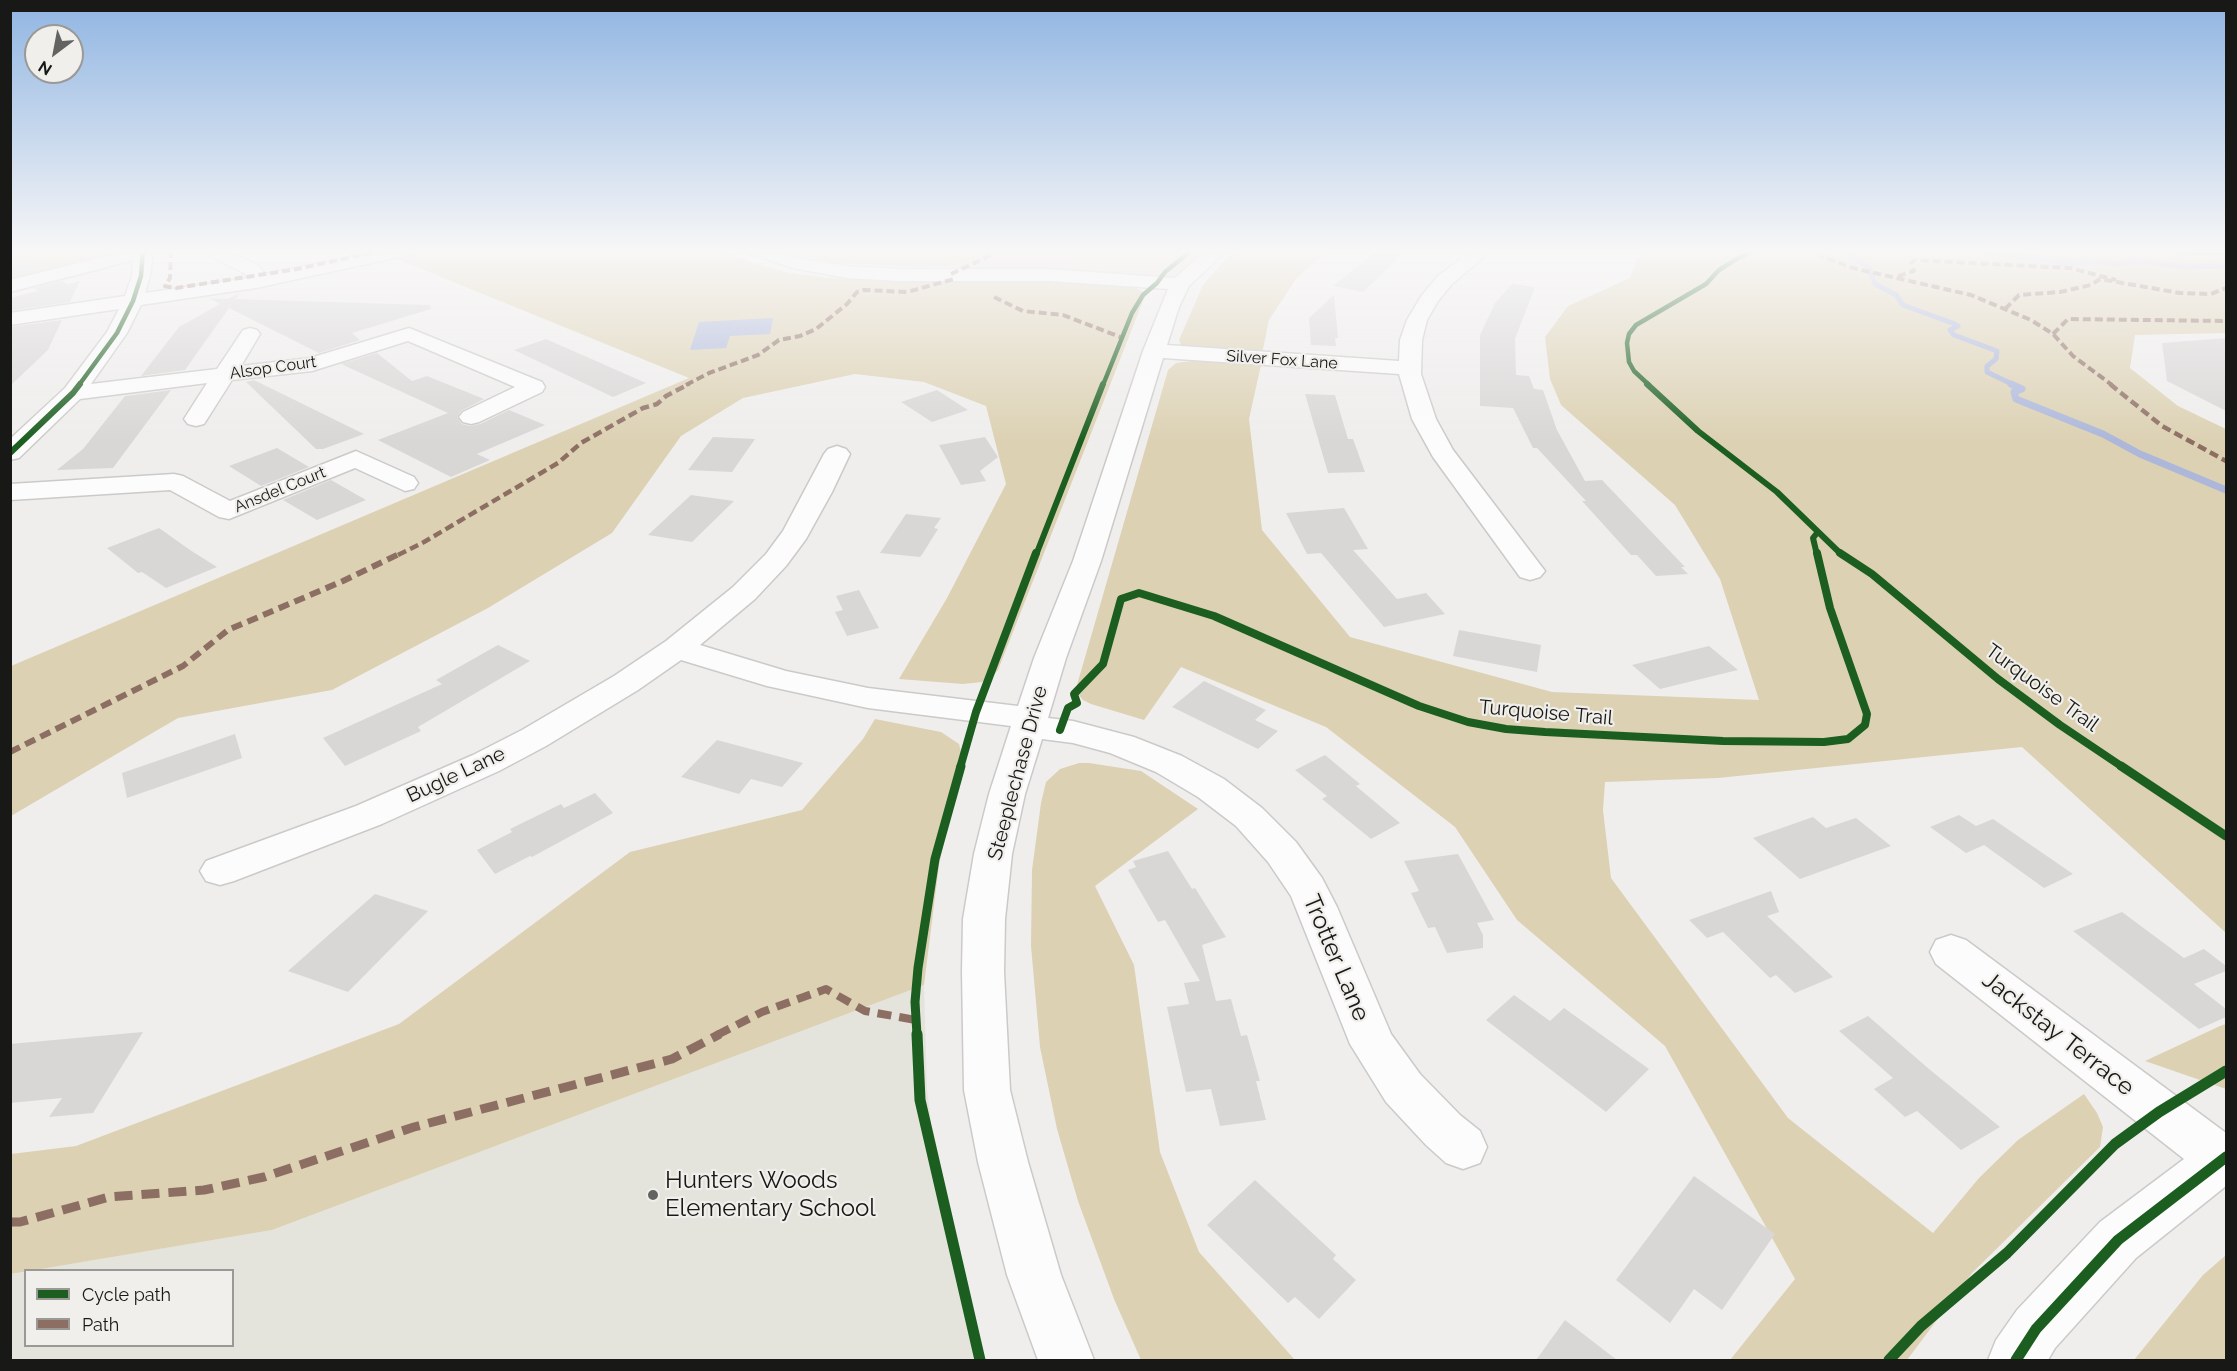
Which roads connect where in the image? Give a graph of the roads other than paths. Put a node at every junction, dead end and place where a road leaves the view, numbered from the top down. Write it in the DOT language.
graph roads {
  1 [pos="45,314"];
  2 [pos="127,314"];
  3 [pos="1167,314"];
  4 [pos="1420,314"];
  5 [pos="10,319"];
  6 [pos="250,334"];
  7 [pos="1154,351"];
  8 [pos="1409,368"];
  9 [pos="226,374"];
  10 [pos="73,393"];
  11 [pos="471,417"];
  12 [pos="196,419"];
  13 [pos="10,453"];
  14 [pos="837,454"];
  15 [pos="405,483"];
  16 [pos="10,492"];
  17 [pos="1530,571"];
  18 [pos="677,648"];
  19 [pos="1030,722"];
  20 [pos="220,871"];
  21 [pos="1951,952"];
  22 [pos="1463,1147"];
  23 [pos="2224,1158"];
  24 [pos="1066,1360"];
  25 [pos="2016,1360"];
  1 -- 5 [label="street"];
  2 -- 10 [label="street"];
  3 -- 7 [label="street, Steeplechase Drive"];
  4 -- 8 [label="street"];
  6 -- 9 [label="street"];
  7 -- 8 [label="street, Silver Fox Lane"];
  7 -- 19 [label="street, Steeplechase Drive"];
  8 -- 17 [label="street"];
  9 -- 10 [label="street, Alsop Court"];
  9 -- 11 [label="street, Alsop Court"];
  9 -- 12 [label="street"];
  10 -- 13 [label="street"];
  14 -- 18 [label="street, Bugle Lane"];
  15 -- 16 [label="street, Ansdel Court"];
  18 -- 19 [label="street"];
  18 -- 20 [label="street, Bugle Lane"];
  19 -- 22 [label="street, Trotter Lane"];
  19 -- 24 [label="street, Steeplechase Drive"];
  21 -- 23 [label="street, Jackstay Terrace"];
  23 -- 25 [label="street"];
}
